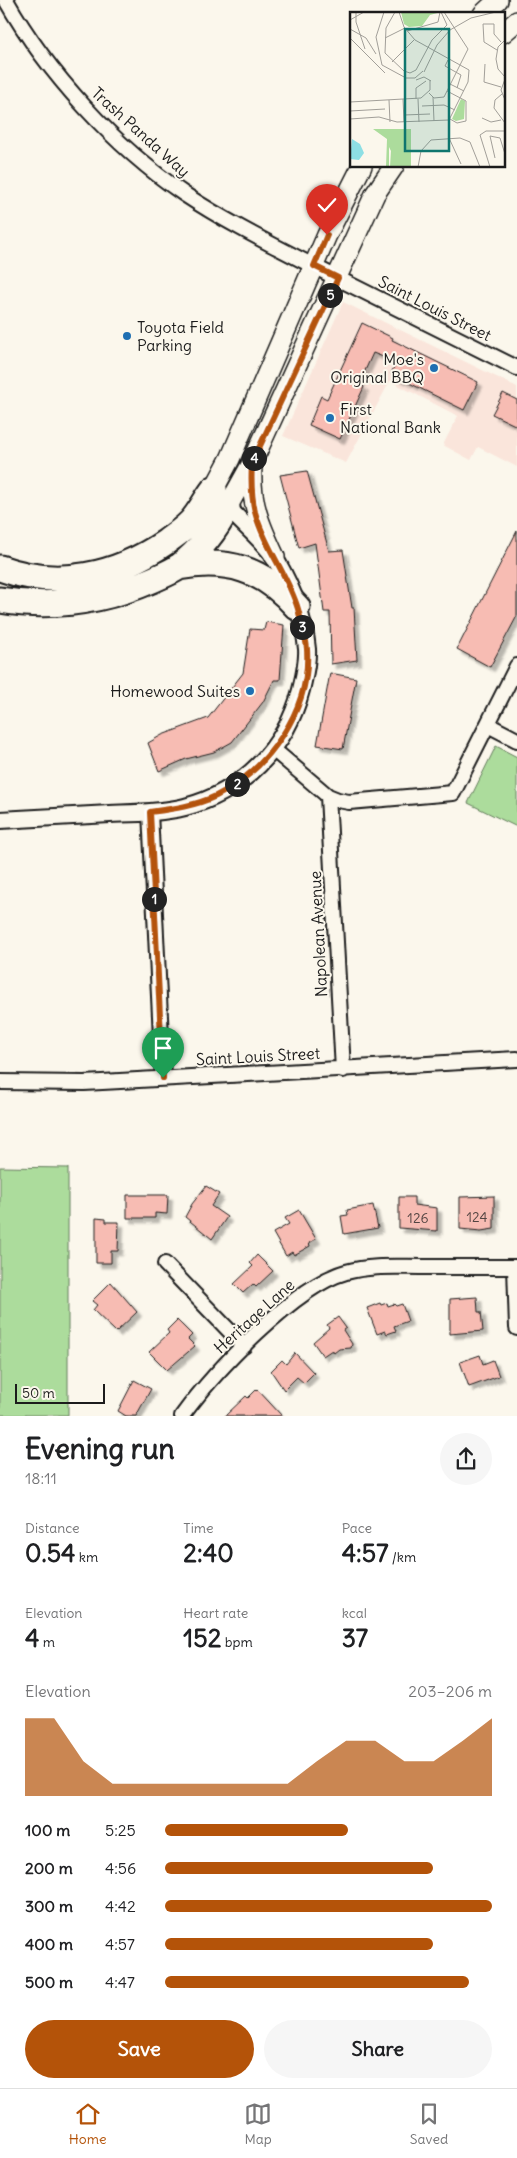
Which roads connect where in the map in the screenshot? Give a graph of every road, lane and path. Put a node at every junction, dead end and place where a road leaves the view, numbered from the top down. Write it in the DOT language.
graph roads {
  1 [pos="6,0"];
  2 [pos="498,0"];
  3 [pos="485,12"];
  4 [pos="517,21"];
  5 [pos="504,33"];
  6 [pos="361,168"];
  7 [pos="393,168"];
  8 [pos="314,266"];
  9 [pos="338,278"];
  10 [pos="517,368"];
  11 [pos="252,463"];
  12 [pos="220,498"];
  13 [pos="275,557"];
  14 [pos="178,567"];
  15 [pos="0,568"];
  16 [pos="0,600"];
  17 [pos="297,607"];
  18 [pos="517,666"];
  19 [pos="488,725"];
  20 [pos="517,740"];
  21 [pos="274,750"];
  22 [pos="328,796"];
  23 [pos="150,812"];
  24 [pos="0,820"];
  25 [pos="517,1059"];
  26 [pos="343,1070"];
  27 [pos="163,1078"];
  28 [pos="0,1082"];
  29 [pos="165,1264"];
  30 [pos="516,1267"];
  31 [pos="517,1328"];
  32 [pos="244,1346"];
  33 [pos="182,1416"];
  1 -- 8 [label="street, Trash Panda Way"];
  2 -- 3 [label="main road"];
  4 -- 5 [label="main road"];
  6 -- 8 [label="main road"];
  7 -- 9 [label="main road"];
  8 -- 9 [label="street, Trash Panda Way"];
  8 -- 12 [label="main road"];
  9 -- 10 [label="street, Saint Louis Street"];
  9 -- 11 [label="main road"];
  11 -- 12 [label="main road"];
  11 -- 13 [label="main road"];
  12 -- 13 [label="street"];
  12 -- 14 [label="highway"];
  12 -- 15 [label="highway"];
  13 -- 17 [label="street"];
  14 -- 16 [label="highway"];
  14 -- 17 [label="highway"];
  17 -- 21 [label="street"];
  18 -- 19 [label="street"];
  19 -- 20 [label="street"];
  19 -- 22 [label="street"];
  21 -- 22 [label="street"];
  21 -- 23 [label="street"];
  22 -- 26 [label="street, Napolean Avenue"];
  23 -- 24 [label="street"];
  23 -- 27 [label="street"];
  25 -- 26 [label="street, Saint Louis Street"];
  26 -- 27 [label="street, Saint Louis Street"];
  27 -- 28 [label="street, Saint Louis Street"];
  29 -- 32 [label="street"];
  30 -- 31 [label="street"];
  30 -- 32 [label="street, Heritage Lane"];
  32 -- 33 [label="street, Heritage Lane"];
}
